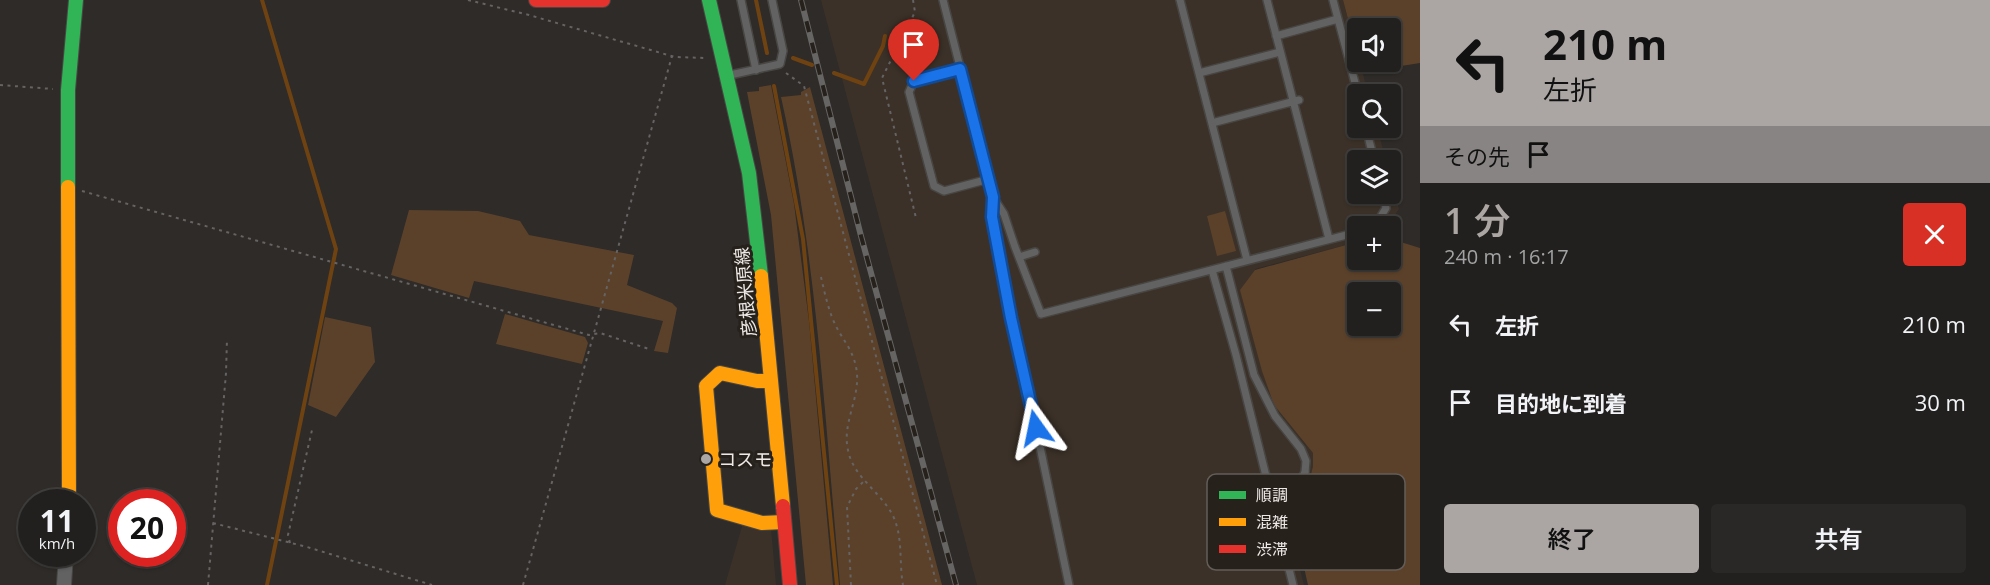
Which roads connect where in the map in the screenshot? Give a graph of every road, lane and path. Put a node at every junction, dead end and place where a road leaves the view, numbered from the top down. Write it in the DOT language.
graph roads {
  1 [pos="76,0"];
  2 [pos="468,0"];
  3 [pos="536,0"];
  4 [pos="603,0"];
  5 [pos="709,0"];
  6 [pos="741,0"];
  7 [pos="772,0"];
  8 [pos="913,0"];
  9 [pos="943,0"];
  10 [pos="1180,0"];
  11 [pos="1267,0"];
  12 [pos="1334,0"];
  13 [pos="1338,19"];
  14 [pos="1276,36"];
  15 [pos="1280,52"];
  16 [pos="672,56"];
  17 [pos="722,56"];
  18 [pos="960,69"];
  19 [pos="756,70"];
  20 [pos="786,73"];
  21 [pos="1199,73"];
  22 [pos="726,76"];
  23 [pos="1355,84"];
  24 [pos="0,85"];
  25 [pos="68,90"];
  26 [pos="1296,101"];
  27 [pos="1212,123"];
  28 [pos="988,179"];
  29 [pos="68,187"];
  30 [pos="993,197"];
  31 [pos="916,218"];
  32 [pos="1347,235"];
  33 [pos="1329,239"];
  34 [pos="1035,252"];
  35 [pos="1020,257"];
  36 [pos="1247,260"];
  37 [pos="1226,266"];
  38 [pos="1212,270"];
  39 [pos="821,277"];
  40 [pos="594,334"];
  41 [pos="227,339"];
  42 [pos="649,349"];
  43 [pos="771,381"];
  44 [pos="312,429"];
  45 [pos="1266,474"];
  46 [pos="1304,474"];
  47 [pos="865,480"];
  48 [pos="69,489"];
  49 [pos="784,522"];
  50 [pos="213,523"];
  51 [pos="290,543"];
  52 [pos="65,567"];
  53 [pos="1289,570"];
  54 [pos="64,585"];
  55 [pos="208,585"];
  56 [pos="432,585"];
  57 [pos="523,585"];
  58 [pos="790,585"];
  59 [pos="851,585"];
  60 [pos="903,585"];
  61 [pos="937,585"];
  62 [pos="1069,585"];
  63 [pos="1293,585"];
  1 -- 25 [label="street"];
  2 -- 16 [label="path"];
  3 -- 4 [label="street"];
  5 -- 17 [label="street, 彦根米原線"];
  6 -- 19 [label="lane"];
  7 -- 19 [label="lane"];
  8 -- 31 [label="path"];
  9 -- 18 [label="lane"];
  10 -- 21 [label="lane"];
  11 -- 14 [label="lane"];
  12 -- 13 [label="lane"];
  13 -- 14 [label="lane"];
  13 -- 23 [label="lane"];
  14 -- 15 [label="lane"];
  15 -- 21 [label="lane"];
  15 -- 26 [label="lane"];
  16 -- 17 [label="path"];
  16 -- 40 [label="path"];
  17 -- 22 [label="street, 彦根米原線"];
  18 -- 28 [label="lane"];
  18 -- 28 [label="lane"];
  19 -- 22 [label="lane"];
  20 -- 61 [label="path"];
  21 -- 27 [label="lane"];
  22 -- 43 [label="street, 彦根米原線"];
  24 -- 25 [label="path"];
  25 -- 29 [label="street"];
  26 -- 27 [label="lane"];
  26 -- 33 [label="lane"];
  27 -- 36 [label="lane"];
  28 -- 30 [label="lane"];
  29 -- 40 [label="path"];
  29 -- 48 [label="street"];
  30 -- 35 [label="lane"];
  30 -- 62 [label="lane"];
  32 -- 33 [label="lane"];
  33 -- 36 [label="lane"];
  34 -- 35 [label="lane"];
  35 -- 38 [label="lane"];
  36 -- 37 [label="lane"];
  37 -- 38 [label="lane"];
  37 -- 46 [label="lane, bridge"];
  38 -- 45 [label="lane"];
  39 -- 47 [label="path"];
  40 -- 42 [label="path"];
  40 -- 57 [label="path"];
  41 -- 50 [label="path"];
  43 -- 49 [label="street, 彦根米原線"];
  43 -- 49 [label="street"];
  44 -- 51 [label="path"];
  47 -- 59 [label="path"];
  47 -- 60 [label="path"];
  49 -- 58 [label="street, 彦根米原線"];
  50 -- 51 [label="path"];
  50 -- 55 [label="path"];
  51 -- 56 [label="path"];
  52 -- 54 [label="street"];
  53 -- 63 [label="lane"];
}
